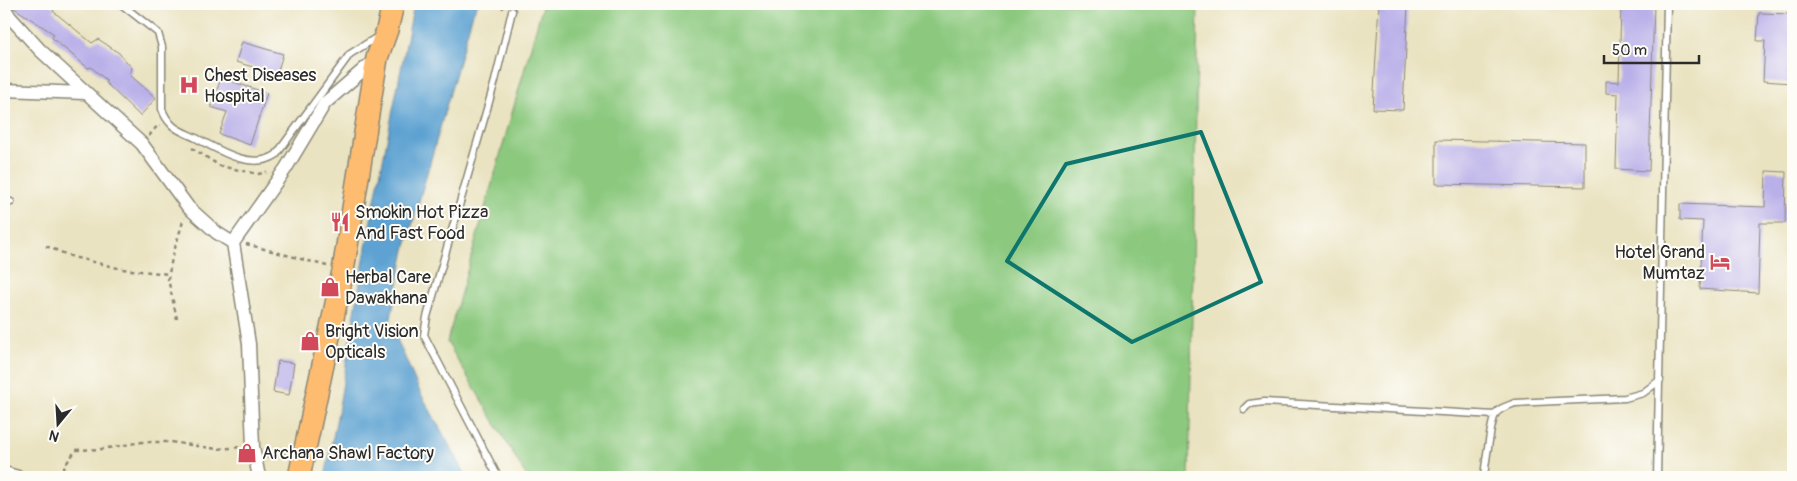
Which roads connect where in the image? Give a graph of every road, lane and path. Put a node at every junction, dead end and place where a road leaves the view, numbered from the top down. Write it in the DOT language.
graph roads {
  1 [pos="121,4"];
  2 [pos="393,4"];
  3 [pos="405,4"];
  4 [pos="494,4"];
  5 [pos="1667,4"];
  6 [pos="498,6"];
  7 [pos="4,7"];
  8 [pos="512,11"];
  9 [pos="387,30"];
  10 [pos="377,58"];
  11 [pos="4,90"];
  12 [pos="85,93"];
  13 [pos="373,122"];
  14 [pos="166,130"];
  15 [pos="142,144"];
  16 [pos="189,146"];
  17 [pos="220,166"];
  18 [pos="188,207"];
  19 [pos="233,243"];
  20 [pos="46,246"];
  21 [pos="343,271"];
  22 [pos="169,274"];
  23 [pos="177,319"];
  24 [pos="1660,380"];
  25 [pos="1244,408"];
  26 [pos="1495,415"];
  27 [pos="304,452"];
  28 [pos="254,453"];
  29 [pos="4,473"];
  30 [pos="18,477"];
  31 [pos="59,477"];
  32 [pos="259,477"];
  33 [pos="299,477"];
  34 [pos="314,477"];
  35 [pos="498,477"];
  36 [pos="1484,477"];
  37 [pos="1657,477"];
  1 -- 9 [label="lane"];
  2 -- 9 [label="highway"];
  3 -- 13 [label="highway"];
  4 -- 6 [label="path"];
  5 -- 24 [label="lane"];
  7 -- 12 [label="street"];
  8 -- 35 [label="lane"];
  9 -- 10 [label="highway"];
  10 -- 13 [label="highway"];
  10 -- 19 [label="street"];
  11 -- 12 [label="street"];
  12 -- 15 [label="street"];
  13 -- 21 [label="highway"];
  13 -- 34 [label="highway"];
  14 -- 15 [label="path"];
  15 -- 18 [label="street"];
  16 -- 17 [label="path"];
  18 -- 19 [label="street"];
  18 -- 22 [label="path"];
  19 -- 21 [label="path"];
  19 -- 28 [label="street"];
  20 -- 22 [label="path"];
  21 -- 27 [label="highway"];
  22 -- 23 [label="path"];
  24 -- 26 [label="lane"];
  24 -- 37 [label="lane"];
  25 -- 26 [label="lane"];
  26 -- 36 [label="lane"];
  27 -- 28 [label="path"];
  27 -- 33 [label="highway"];
  28 -- 31 [label="path"];
  28 -- 32 [label="street"];
  29 -- 30 [label="street"];
}
